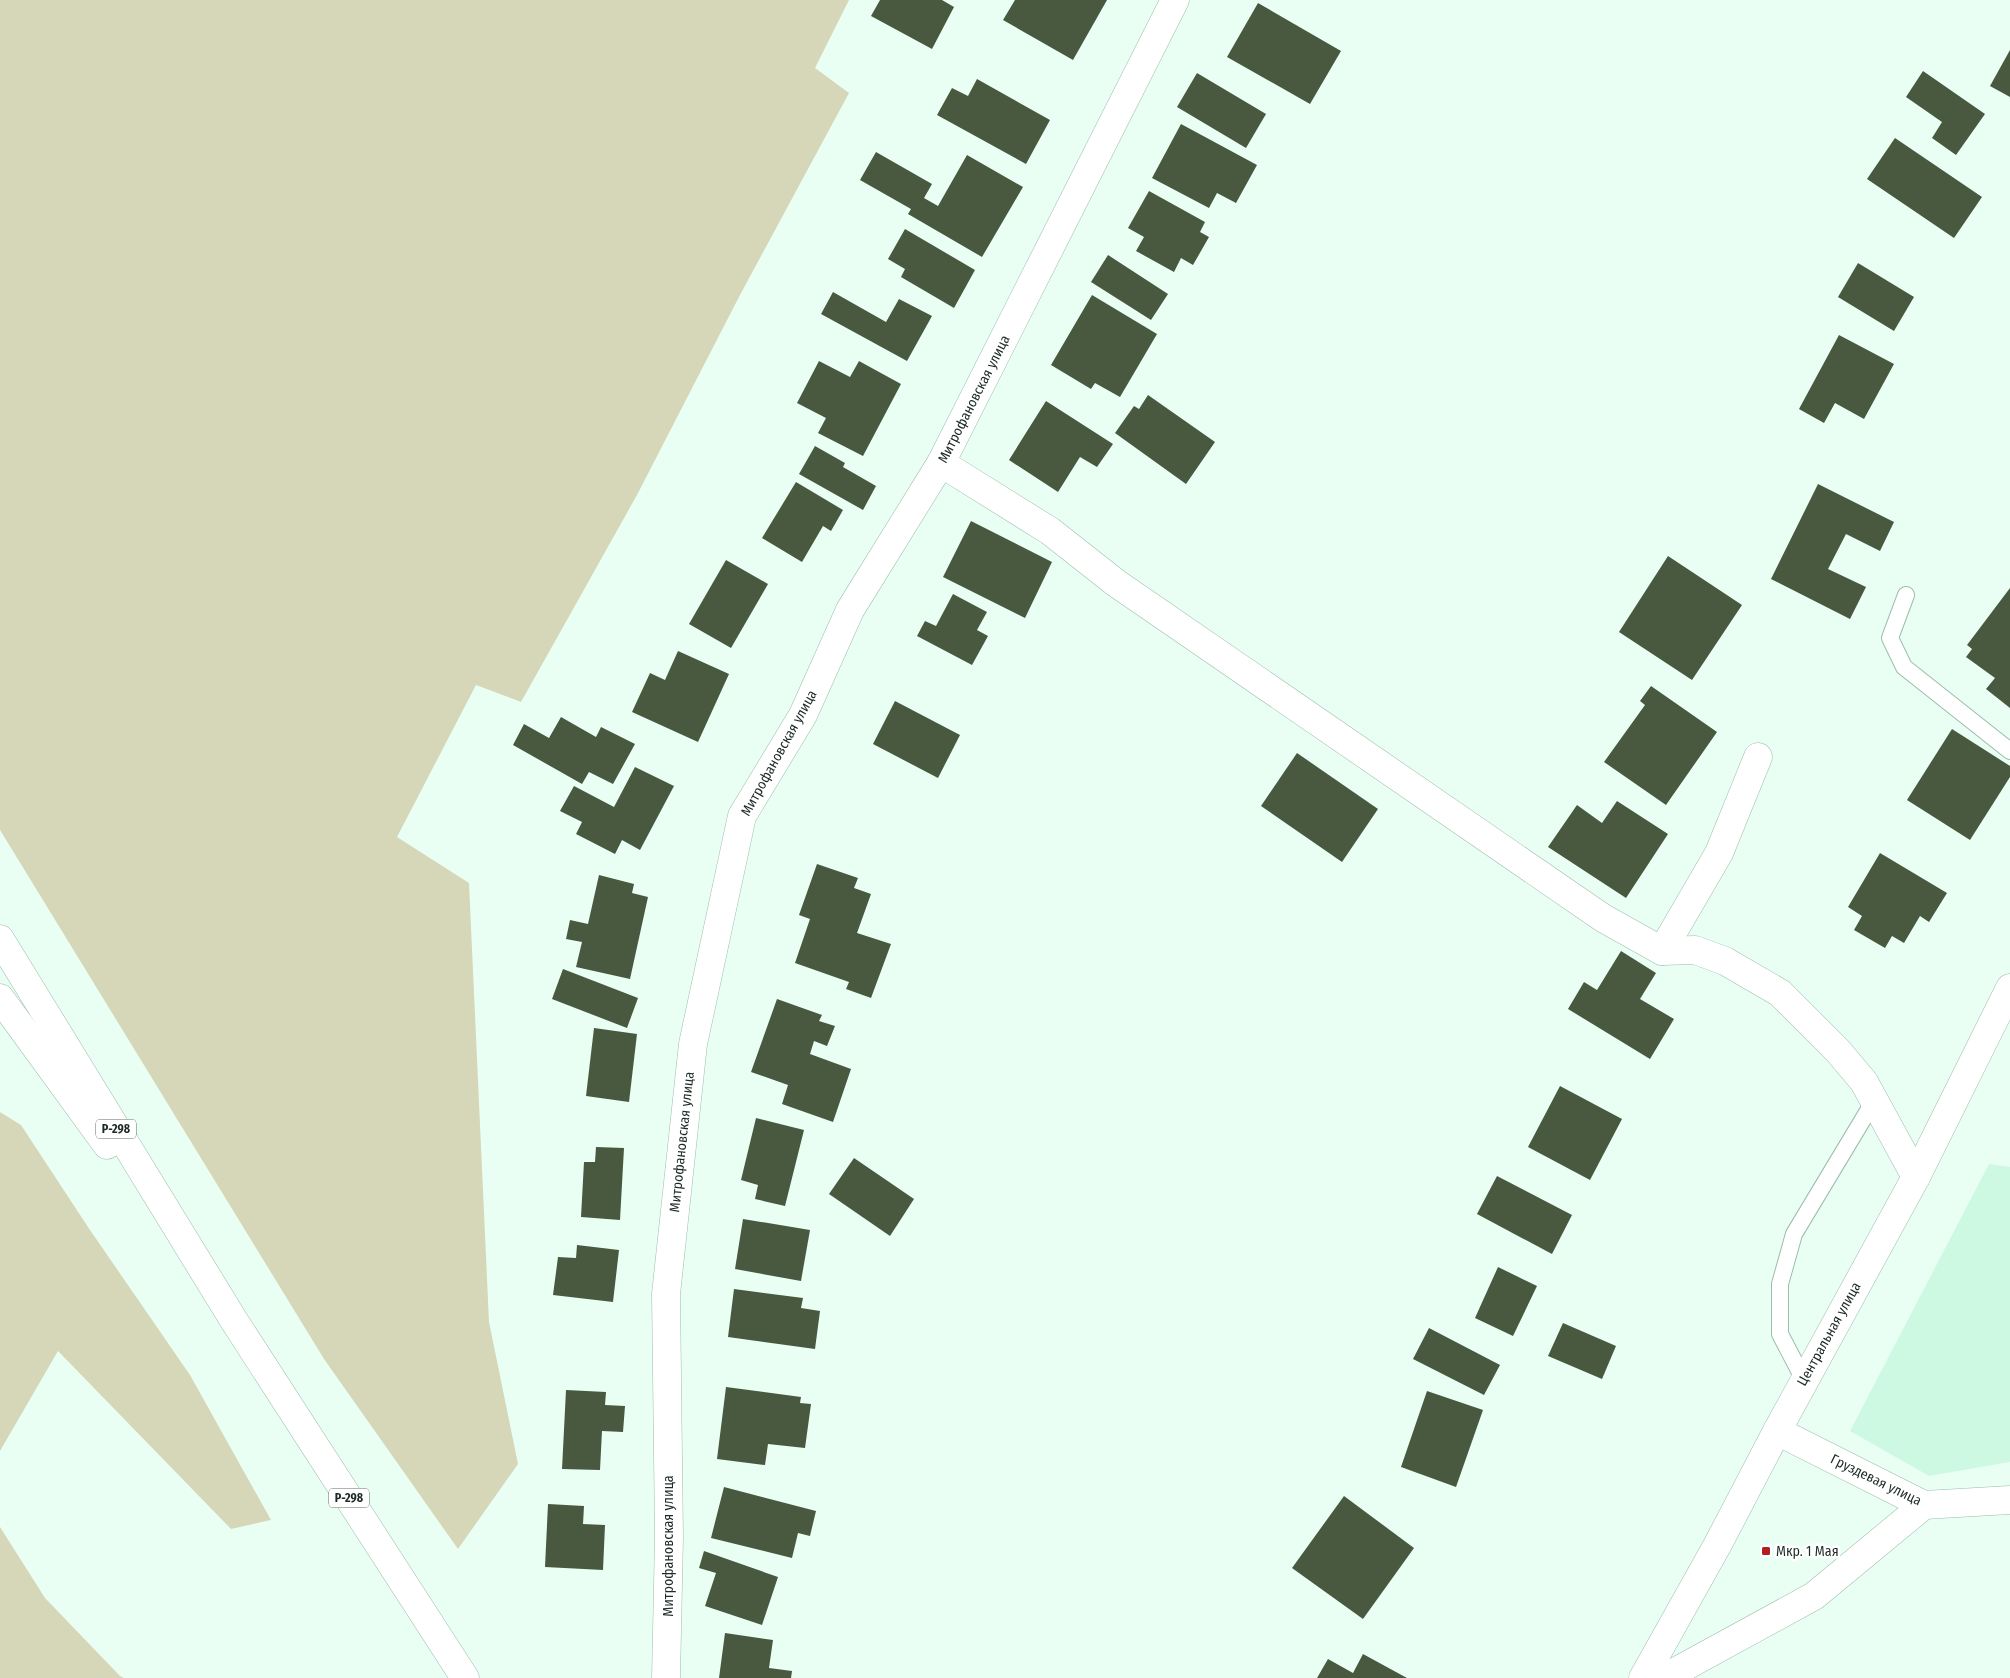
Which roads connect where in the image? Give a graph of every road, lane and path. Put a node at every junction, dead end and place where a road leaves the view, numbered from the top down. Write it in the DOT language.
graph roads {
  1 [pos="1175,0"];
  2 [pos="942,463"];
  3 [pos="1906,595"];
  4 [pos="2010,751"];
  5 [pos="1758,757"];
  6 [pos="0,939"];
  7 [pos="1662,952"];
  8 [pos="2010,988"];
  9 [pos="0,998"];
  10 [pos="1874,1101"];
  11 [pos="1916,1176"];
  12 [pos="233,1319"];
  13 [pos="1804,1380"];
  14 [pos="1777,1431"];
  15 [pos="2010,1500"];
  16 [pos="1924,1505"];
  17 [pos="465,1678"];
  18 [pos="666,1678"];
  19 [pos="1643,1678"];
  20 [pos="1664,1678"];
  1 -- 2 [label="main road, Митрофановская улица"];
  2 -- 7 [label="main road"];
  2 -- 18 [label="main road, Митрофановская улица"];
  3 -- 4 [label="lane"];
  5 -- 7 [label="main road"];
  6 -- 12 [label="main road, Р-298"];
  7 -- 10 [label="main road"];
  8 -- 11 [label="main road, Центральная улица"];
  9 -- 12 [label="main road, Р-298"];
  10 -- 11 [label="main road"];
  10 -- 13 [label="lane"];
  11 -- 13 [label="main road, Центральная улица"];
  12 -- 17 [label="main road, Р-298"];
  13 -- 14 [label="main road, Центральная улица"];
  14 -- 16 [label="main road, Груздевая улица"];
  14 -- 19 [label="main road, Центральная улица"];
  15 -- 16 [label="main road, Груздевая улица"];
  16 -- 20 [label="main road"];
}
